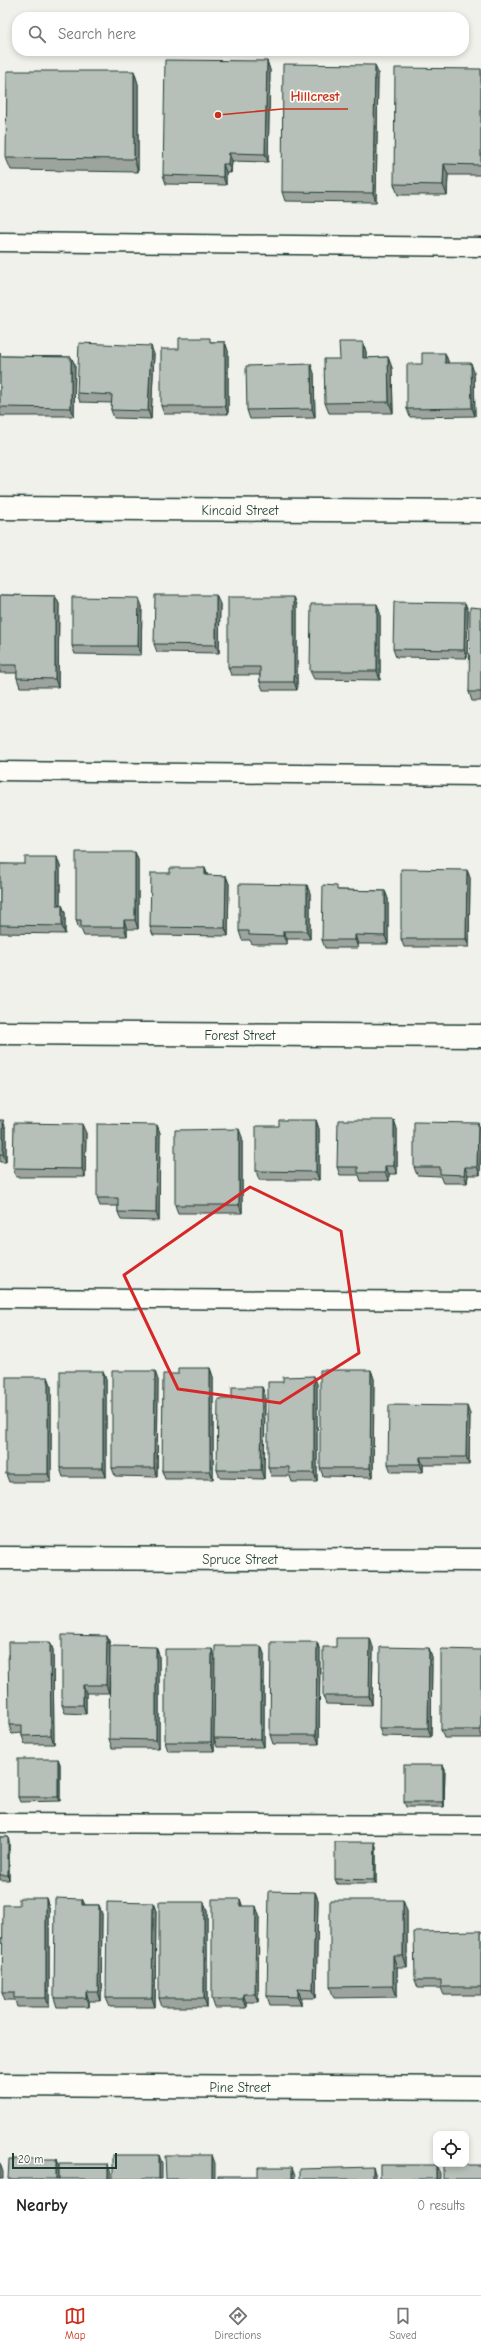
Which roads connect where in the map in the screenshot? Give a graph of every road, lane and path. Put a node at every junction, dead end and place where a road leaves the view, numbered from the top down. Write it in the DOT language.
graph roads {
  1 [pos="0,242"];
  2 [pos="481,247"];
  3 [pos="0,508"];
  4 [pos="481,511"];
  5 [pos="0,771"];
  6 [pos="481,776"];
  7 [pos="0,1033"];
  8 [pos="481,1036"];
  9 [pos="0,1298"];
  10 [pos="481,1301"];
  11 [pos="0,1558"];
  12 [pos="481,1560"];
  13 [pos="0,1823"];
  14 [pos="481,1825"];
  15 [pos="0,2085"];
  16 [pos="481,2088"];
  1 -- 2 [label="lane"];
  3 -- 4 [label="street, Kincaid Street"];
  5 -- 6 [label="lane"];
  7 -- 8 [label="street, Forest Street"];
  9 -- 10 [label="lane"];
  11 -- 12 [label="street, Spruce Street"];
  13 -- 14 [label="lane"];
  15 -- 16 [label="street, Pine Street"];
}
